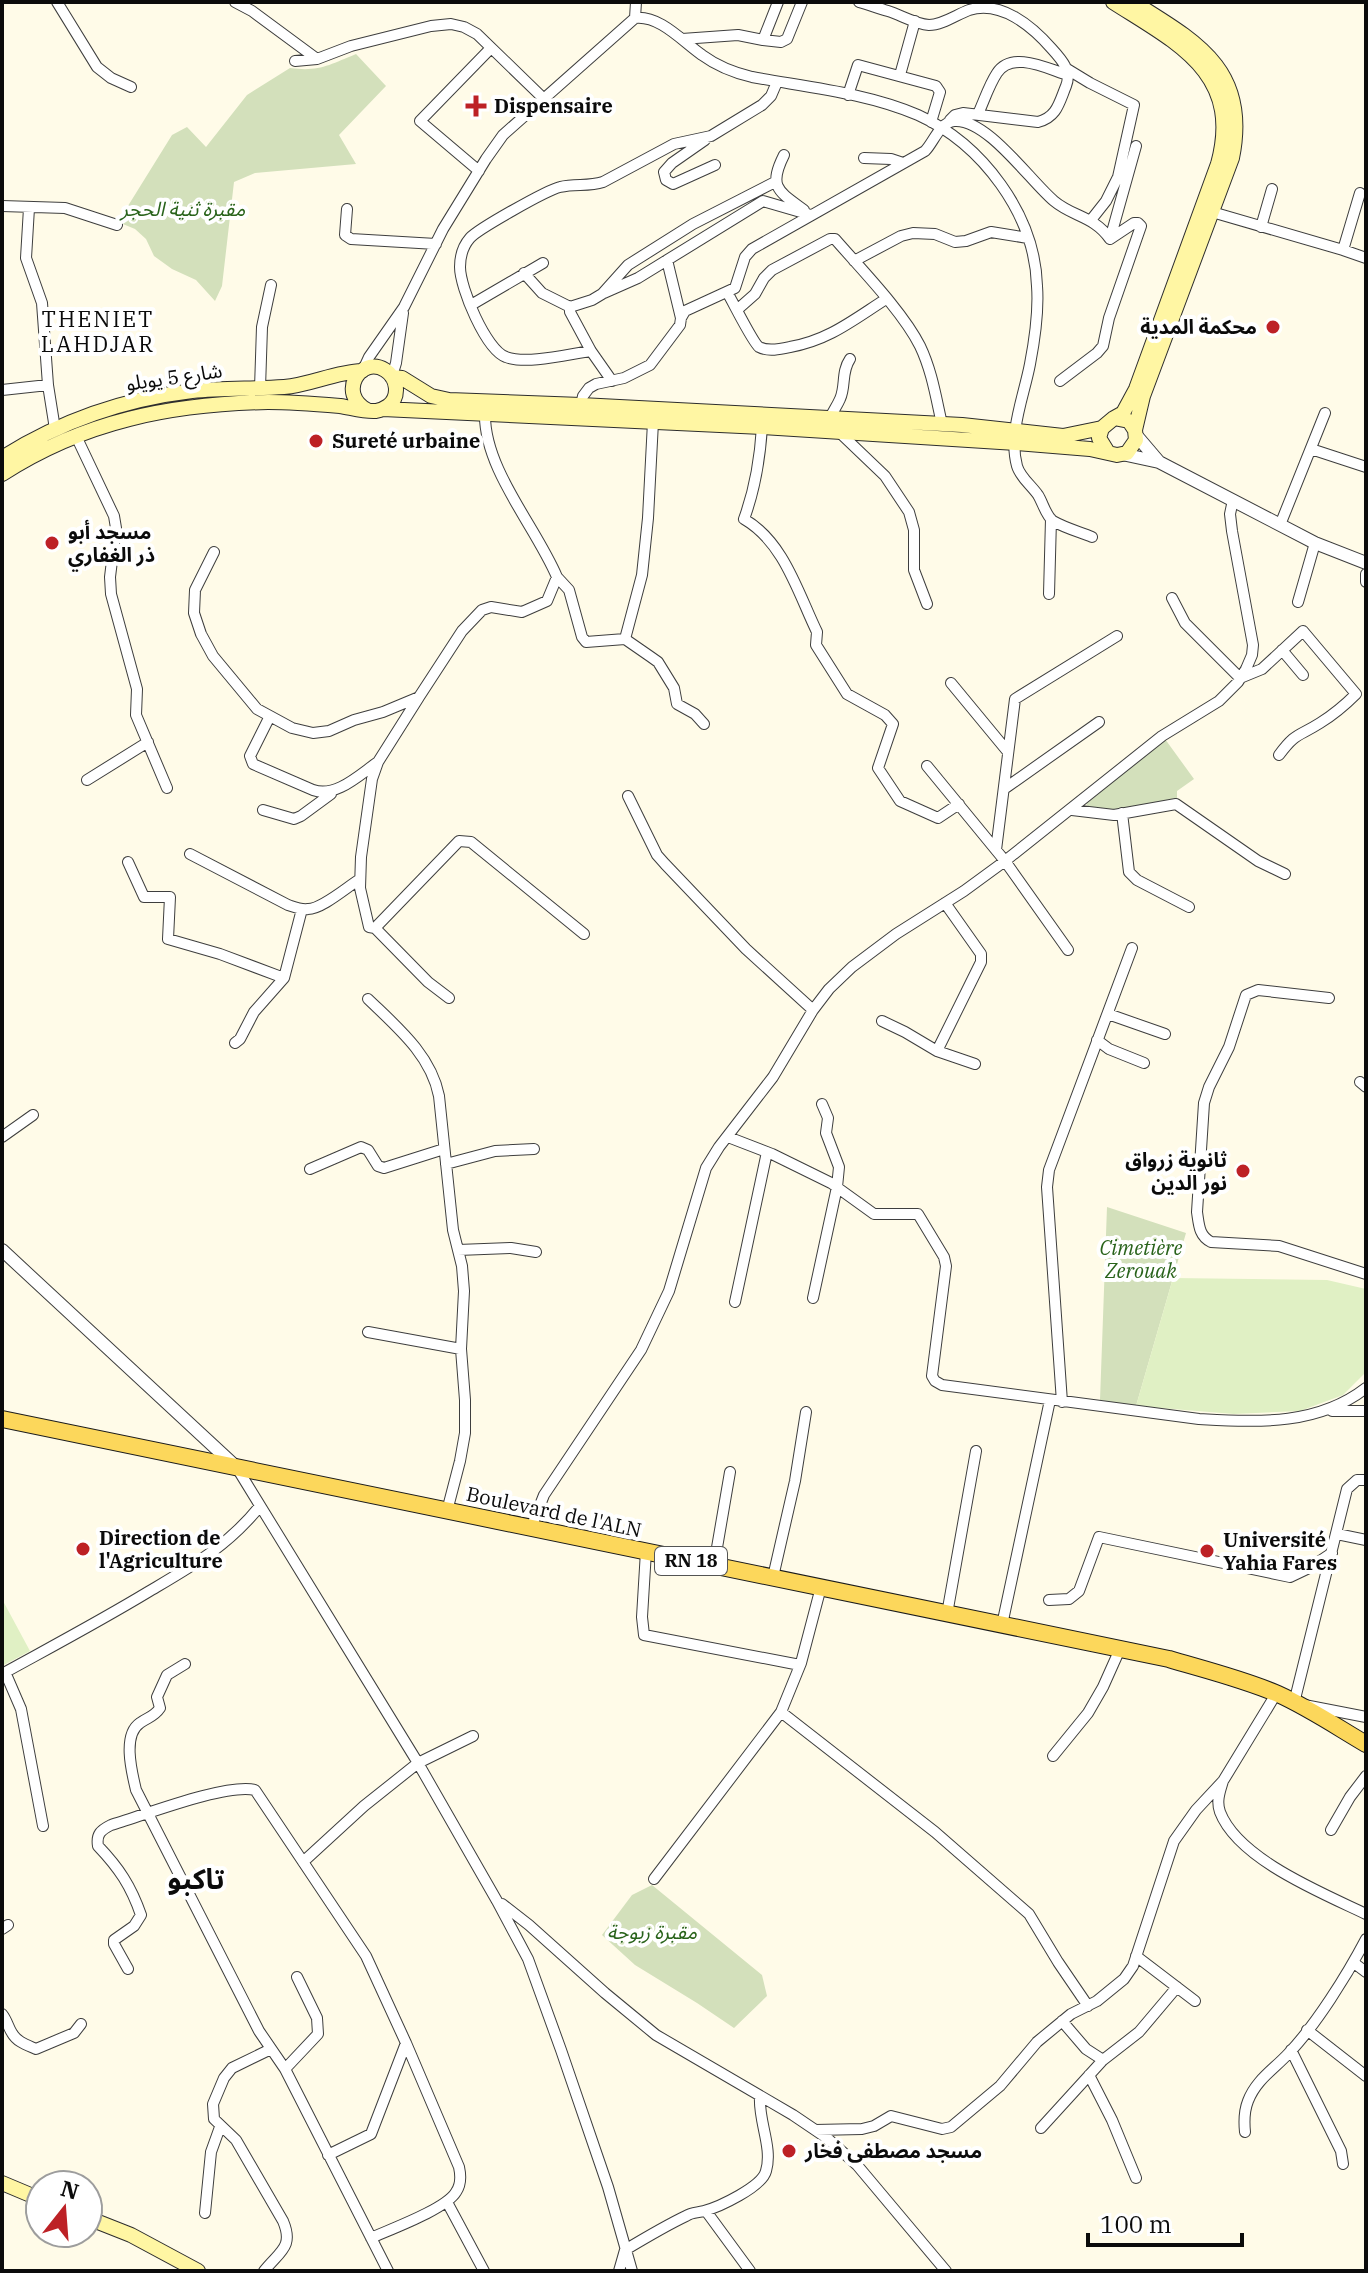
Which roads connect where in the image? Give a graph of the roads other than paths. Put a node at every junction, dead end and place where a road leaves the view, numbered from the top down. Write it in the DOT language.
graph roads {
  1 [pos="57,2"];
  2 [pos="235,2"];
  3 [pos="636,2"];
  4 [pos="778,2"];
  5 [pos="802,2"];
  6 [pos="859,2"];
  7 [pos="1113,2"];
  8 [pos="1133,2"];
  9 [pos="635,18"];
  10 [pos="915,21"];
  11 [pos="682,39"];
  12 [pos="763,40"];
  13 [pos="491,48"];
  14 [pos="317,59"];
  15 [pos="295,61"];
  16 [pos="1068,72"];
  17 [pos="900,75"];
  18 [pos="777,82"];
  19 [pos="131,87"];
  20 [pos="848,95"];
  21 [pos="543,98"];
  22 [pos="978,114"];
  23 [pos="939,124"];
  24 [pos="711,136"];
  25 [pos="1136,146"];
  26 [pos="784,155"];
  27 [pos="864,158"];
  28 [pos="903,163"];
  29 [pos="715,165"];
  30 [pos="479,171"];
  31 [pos="775,182"];
  32 [pos="1272,189"];
  33 [pos="1360,193"];
  34 [pos="2,206"];
  35 [pos="29,208"];
  36 [pos="347,209"];
  37 [pos="811,215"];
  38 [pos="1091,220"];
  39 [pos="1205,221"];
  40 [pos="117,225"];
  41 [pos="1261,227"];
  42 [pos="1028,238"];
  43 [pos="1110,239"];
  44 [pos="436,244"];
  45 [pos="1343,250"];
  46 [pos="1366,258"];
  47 [pos="667,260"];
  48 [pos="854,261"];
  49 [pos="543,263"];
  50 [pos="524,273"];
  51 [pos="271,285"];
  52 [pos="727,292"];
  53 [pos="602,294"];
  54 [pos="886,299"];
  55 [pos="471,305"];
  56 [pos="404,307"];
  57 [pos="570,307"];
  58 [pos="738,309"];
  59 [pos="681,318"];
  60 [pos="591,351"];
  61 [pos="850,359"];
  62 [pos="362,370"];
  63 [pos="392,376"];
  64 [pos="612,381"];
  65 [pos="1060,381"];
  66 [pos="48,385"];
  67 [pos="260,388"];
  68 [pos="2,390"];
  69 [pos="581,405"];
  70 [pos="383,409"];
  71 [pos="367,410"];
  72 [pos="1325,413"];
  73 [pos="485,414"];
  74 [pos="653,422"];
  75 [pos="1108,423"];
  76 [pos="942,424"];
  77 [pos="834,425"];
  78 [pos="762,427"];
  79 [pos="55,429"];
  80 [pos="1136,432"];
  81 [pos="76,436"];
  82 [pos="1016,437"];
  83 [pos="1311,449"];
  84 [pos="1114,453"];
  85 [pos="2,458"];
  86 [pos="1159,462"];
  87 [pos="1366,467"];
  88 [pos="2,474"];
  89 [pos="1233,500"];
  90 [pos="1051,519"];
  91 [pos="1280,525"];
  92 [pos="1092,537"];
  93 [pos="1315,543"];
  94 [pos="214,552"];
  95 [pos="1366,563"];
  96 [pos="1366,574"];
  97 [pos="557,577"];
  98 [pos="1366,582"];
  99 [pos="1049,594"];
  100 [pos="1172,598"];
  101 [pos="1298,602"];
  102 [pos="927,604"];
  103 [pos="1117,636"];
  104 [pos="625,639"];
  105 [pos="1282,650"];
  106 [pos="1303,675"];
  107 [pos="1240,678"];
  108 [pos="951,683"];
  109 [pos="419,697"];
  110 [pos="270,716"];
  111 [pos="1099,722"];
  112 [pos="704,724"];
  113 [pos="148,742"];
  114 [pos="1008,752"];
  115 [pos="1279,755"];
  116 [pos="378,762"];
  117 [pos="927,766"];
  118 [pos="87,780"];
  119 [pos="167,788"];
  120 [pos="1004,789"];
  121 [pos="335,791"];
  122 [pos="628,796"];
  123 [pos="959,804"];
  124 [pos="263,810"];
  125 [pos="1072,810"];
  126 [pos="1122,813"];
  127 [pos="996,850"];
  128 [pos="190,854"];
  129 [pos="1005,861"];
  130 [pos="128,862"];
  131 [pos="1285,874"];
  132 [pos="360,879"];
  133 [pos="945,903"];
  134 [pos="1189,907"];
  135 [pos="302,909"];
  136 [pos="375,928"];
  137 [pos="584,934"];
  138 [pos="1132,948"];
  139 [pos="1068,950"];
  140 [pos="284,978"];
  141 [pos="449,998"];
  142 [pos="1329,998"];
  143 [pos="368,999"];
  144 [pos="813,1010"];
  145 [pos="1108,1014"];
  146 [pos="882,1021"];
  147 [pos="1165,1034"];
  148 [pos="1097,1040"];
  149 [pos="235,1043"];
  150 [pos="937,1051"];
  151 [pos="1144,1063"];
  152 [pos="975,1064"];
  153 [pos="822,1104"];
  154 [pos="33,1115"];
  155 [pos="2,1137"];
  156 [pos="728,1137"];
  157 [pos="444,1149"];
  158 [pos="534,1149"];
  159 [pos="767,1152"];
  160 [pos="446,1164"];
  161 [pos="310,1169"];
  162 [pos="837,1187"];
  163 [pos="2,1250"];
  164 [pos="458,1250"];
  165 [pos="536,1252"];
  166 [pos="1366,1274"];
  167 [pos="813,1298"];
  168 [pos="735,1302"];
  169 [pos="368,1332"];
  170 [pos="461,1349"];
  171 [pos="1366,1388"];
  172 [pos="1056,1401"];
  173 [pos="1327,1411"];
  174 [pos="1366,1411"];
  175 [pos="806,1412"];
  176 [pos="2,1419"];
  177 [pos="976,1451"];
  178 [pos="237,1468"];
  179 [pos="730,1472"];
  180 [pos="1366,1480"];
  181 [pos="260,1506"];
  182 [pos="447,1511"];
  183 [pos="531,1528"];
  184 [pos="1337,1534"];
  185 [pos="1366,1540"];
  186 [pos="646,1551"];
  187 [pos="1332,1553"];
  188 [pos="714,1565"];
  189 [pos="773,1577"];
  190 [pos="821,1587"];
  191 [pos="1049,1600"];
  192 [pos="947,1614"];
  193 [pos="1002,1625"];
  194 [pos="1120,1649"];
  195 [pos="185,1664"];
  196 [pos="800,1665"];
  197 [pos="3,1673"];
  198 [pos="1276,1694"];
  199 [pos="1294,1703"];
  200 [pos="781,1712"];
  201 [pos="1366,1717"];
  202 [pos="473,1736"];
  203 [pos="1366,1744"];
  204 [pos="1053,1756"];
  205 [pos="418,1763"];
  206 [pos="1366,1776"];
  207 [pos="1223,1781"];
  208 [pos="147,1814"];
  209 [pos="43,1826"];
  210 [pos="1331,1830"];
  211 [pos="303,1862"];
  212 [pos="654,1879"];
  213 [pos="497,1901"];
  214 [pos="1366,1914"];
  215 [pos="1366,1939"];
  216 [pos="1136,1956"];
  217 [pos="1354,1963"];
  218 [pos="128,1969"];
  219 [pos="1366,1972"];
  220 [pos="297,1977"];
  221 [pos="1177,1987"];
  222 [pos="1195,2001"];
  223 [pos="1088,2006"];
  224 [pos="2,2014"];
  225 [pos="1062,2021"];
  226 [pos="81,2024"];
  227 [pos="1307,2030"];
  228 [pos="406,2043"];
  229 [pos="271,2049"];
  230 [pos="1291,2050"];
  231 [pos="1103,2060"];
  232 [pos="285,2069"];
  233 [pos="1089,2075"];
  234 [pos="1366,2076"];
  235 [pos="760,2096"];
  236 [pos="220,2127"];
  237 [pos="1041,2128"];
  238 [pos="815,2130"];
  239 [pos="1245,2132"];
  240 [pos="328,2155"];
  241 [pos="1343,2164"];
  242 [pos="1136,2178"];
  243 [pos="2,2183"];
  244 [pos="24,2192"];
  245 [pos="447,2202"];
  246 [pos="706,2211"];
  247 [pos="205,2213"];
  248 [pos="104,2224"];
  249 [pos="371,2238"];
  250 [pos="625,2250"];
  251 [pos="198,2271"];
  252 [pos="264,2271"];
  253 [pos="388,2271"];
  254 [pos="484,2271"];
  255 [pos="619,2271"];
  256 [pos="632,2271"];
  257 [pos="750,2271"];
  258 [pos="946,2271"];
  1 -- 19 [label="street"];
  2 -- 14 [label="street"];
  3 -- 9 [label="street"];
  4 -- 12 [label="street"];
  5 -- 12 [label="street"];
  6 -- 10 [label="street"];
  7 -- 39 [label="main road"];
  8 -- 39 [label="main road"];
  9 -- 11 [label="street"];
  9 -- 21 [label="street"];
  10 -- 16 [label="street"];
  10 -- 17 [label="street"];
  11 -- 12 [label="street"];
  11 -- 18 [label="street"];
  13 -- 14 [label="street"];
  13 -- 21 [label="street"];
  13 -- 30 [label="street"];
  14 -- 15 [label="street"];
  16 -- 22 [label="street"];
  16 -- 22 [label="street"];
  16 -- 38 [label="street"];
  17 -- 20 [label="street"];
  17 -- 23 [label="street"];
  18 -- 20 [label="street"];
  18 -- 24 [label="street"];
  20 -- 23 [label="street"];
  21 -- 30 [label="street"];
  22 -- 23 [label="street"];
  23 -- 28 [label="street"];
  23 -- 38 [label="street"];
  23 -- 42 [label="street"];
  24 -- 29 [label="street"];
  24 -- 55 [label="street"];
  25 -- 43 [label="street"];
  26 -- 31 [label="street"];
  27 -- 28 [label="street"];
  28 -- 37 [label="street"];
  30 -- 44 [label="street"];
  31 -- 37 [label="street"];
  31 -- 53 [label="street"];
  32 -- 41 [label="street"];
  33 -- 45 [label="street"];
  34 -- 35 [label="street"];
  35 -- 40 [label="street"];
  35 -- 66 [label="street"];
  36 -- 44 [label="street"];
  37 -- 47 [label="street"];
  37 -- 52 [label="street"];
  38 -- 43 [label="street"];
  39 -- 41 [label="street"];
  39 -- 75 [label="main road"];
  39 -- 80 [label="main road"];
  41 -- 45 [label="street"];
  42 -- 48 [label="street"];
  42 -- 82 [label="street"];
  43 -- 65 [label="street"];
  44 -- 56 [label="street"];
  45 -- 46 [label="street"];
  47 -- 53 [label="street"];
  47 -- 59 [label="street"];
  48 -- 54 [label="street"];
  48 -- 58 [label="street"];
  49 -- 50 [label="street"];
  50 -- 55 [label="street"];
  50 -- 57 [label="street"];
  51 -- 67 [label="street"];
  52 -- 58 [label="street"];
  52 -- 59 [label="street"];
  53 -- 57 [label="street"];
  54 -- 58 [label="street"];
  54 -- 76 [label="street"];
  55 -- 60 [label="street"];
  56 -- 62 [label="street"];
  56 -- 63 [label="street"];
  57 -- 60 [label="street"];
  59 -- 64 [label="street"];
  60 -- 64 [label="street"];
  61 -- 77 [label="street"];
  62 -- 63 [label="main road"];
  62 -- 67 [label="main road, شارع 5 يويلو"];
  62 -- 71 [label="main road"];
  63 -- 69 [label="main road"];
  63 -- 70 [label="main road"];
  64 -- 69 [label="street"];
  66 -- 68 [label="street"];
  66 -- 79 [label="street"];
  67 -- 79 [label="main road, شارع 5 يويلو"];
  69 -- 77 [label="main road"];
  70 -- 71 [label="main road"];
  70 -- 73 [label="main road"];
  71 -- 81 [label="main road"];
  72 -- 83 [label="street"];
  73 -- 74 [label="main road"];
  73 -- 97 [label="street"];
  74 -- 78 [label="main road"];
  74 -- 104 [label="street"];
  75 -- 80 [label="main road"];
  75 -- 82 [label="main road"];
  75 -- 84 [label="main road"];
  76 -- 77 [label="main road"];
  76 -- 82 [label="main road"];
  77 -- 78 [label="main road"];
  77 -- 82 [label="main road"];
  77 -- 102 [label="street"];
  78 -- 123 [label="street"];
  79 -- 85 [label="main road, شارع 5 يويلو"];
  80 -- 84 [label="main road"];
  80 -- 86 [label="street"];
  81 -- 88 [label="main road"];
  81 -- 113 [label="street"];
  82 -- 84 [label="main road"];
  82 -- 90 [label="street"];
  83 -- 87 [label="street"];
  83 -- 91 [label="street"];
  84 -- 86 [label="street"];
  86 -- 89 [label="street"];
  89 -- 91 [label="street"];
  89 -- 107 [label="street"];
  90 -- 92 [label="street"];
  90 -- 99 [label="street"];
  91 -- 93 [label="street"];
  93 -- 95 [label="street"];
  93 -- 101 [label="street"];
  94 -- 110 [label="street"];
  96 -- 98 [label="street"];
  97 -- 104 [label="street"];
  97 -- 109 [label="street"];
  100 -- 107 [label="street"];
  103 -- 114 [label="street"];
  104 -- 112 [label="street"];
  105 -- 106 [label="street"];
  105 -- 107 [label="street"];
  105 -- 115 [label="street"];
  107 -- 125 [label="street"];
  108 -- 114 [label="street"];
  109 -- 110 [label="street"];
  109 -- 116 [label="street"];
  110 -- 121 [label="street"];
  111 -- 120 [label="street"];
  113 -- 118 [label="street"];
  113 -- 119 [label="street"];
  114 -- 120 [label="street"];
  116 -- 121 [label="street"];
  116 -- 132 [label="street"];
  117 -- 123 [label="street"];
  120 -- 127 [label="street"];
  121 -- 124 [label="street"];
  122 -- 144 [label="street"];
  123 -- 127 [label="street"];
  125 -- 126 [label="street"];
  125 -- 129 [label="street"];
  126 -- 131 [label="street"];
  126 -- 134 [label="street"];
  127 -- 129 [label="street"];
  128 -- 135 [label="street"];
  129 -- 133 [label="street"];
  129 -- 139 [label="street"];
  130 -- 140 [label="street"];
  132 -- 135 [label="street"];
  132 -- 136 [label="street"];
  133 -- 144 [label="street"];
  133 -- 150 [label="street"];
  135 -- 140 [label="street"];
  136 -- 137 [label="street"];
  136 -- 141 [label="street"];
  138 -- 145 [label="street"];
  140 -- 149 [label="street"];
  142 -- 166 [label="street"];
  143 -- 157 [label="street"];
  144 -- 156 [label="street"];
  145 -- 147 [label="street"];
  145 -- 148 [label="street"];
  146 -- 150 [label="street"];
  148 -- 151 [label="street"];
  148 -- 172 [label="street"];
  150 -- 152 [label="street"];
  153 -- 162 [label="street"];
  154 -- 155 [label="street"];
  156 -- 159 [label="street"];
  156 -- 183 [label="street"];
  157 -- 160 [label="street"];
  157 -- 161 [label="street"];
  158 -- 160 [label="street"];
  159 -- 162 [label="street"];
  159 -- 168 [label="street"];
  160 -- 164 [label="street"];
  162 -- 167 [label="street"];
  162 -- 172 [label="street"];
  163 -- 178 [label="street"];
  164 -- 165 [label="street"];
  164 -- 170 [label="street"];
  169 -- 170 [label="street"];
  170 -- 182 [label="street"];
  171 -- 173 [label="street"];
  172 -- 173 [label="street"];
  172 -- 193 [label="street"];
  173 -- 174 [label="street"];
  175 -- 189 [label="street"];
  176 -- 178 [label="main road, Boulevard de l'ALN / RN 18"];
  177 -- 192 [label="street"];
  178 -- 181 [label="street"];
  178 -- 182 [label="main road, Boulevard de l'ALN / RN 18"];
  179 -- 188 [label="street"];
  180 -- 184 [label="street"];
  181 -- 197 [label="street"];
  181 -- 205 [label="street"];
  182 -- 183 [label="main road, Boulevard de l'ALN / RN 18"];
  183 -- 186 [label="main road, Boulevard de l'ALN / RN 18"];
  184 -- 185 [label="street"];
  184 -- 187 [label="street"];
  186 -- 188 [label="main road, Boulevard de l'ALN / RN 18"];
  186 -- 196 [label="street"];
  187 -- 191 [label="street"];
  187 -- 199 [label="street"];
  188 -- 189 [label="main road, Boulevard de l'ALN / RN 18"];
  189 -- 190 [label="main road, Boulevard de l'ALN / RN 18"];
  190 -- 192 [label="main road, Boulevard de l'ALN / RN 18"];
  190 -- 196 [label="street"];
  192 -- 193 [label="main road, Boulevard de l'ALN / RN 18"];
  193 -- 194 [label="main road, Boulevard de l'ALN / RN 18"];
  194 -- 198 [label="main road, Boulevard de l'ALN / RN 18"];
  194 -- 204 [label="street"];
  195 -- 208 [label="street"];
  196 -- 200 [label="street"];
  197 -- 209 [label="street"];
  198 -- 199 [label="main road, Boulevard de l'ALN / RN 18"];
  198 -- 207 [label="street"];
  199 -- 201 [label="street"];
  199 -- 203 [label="main road, Boulevard de l'ALN / RN 18"];
  200 -- 212 [label="street"];
  200 -- 223 [label="street"];
  202 -- 205 [label="street"];
  205 -- 211 [label="street"];
  205 -- 213 [label="street"];
  206 -- 210 [label="street"];
  207 -- 214 [label="street"];
  207 -- 216 [label="street"];
  208 -- 211 [label="street"];
  208 -- 218 [label="street"];
  208 -- 229 [label="street"];
  211 -- 228 [label="street"];
  213 -- 235 [label="street"];
  213 -- 250 [label="street"];
  215 -- 217 [label="street"];
  216 -- 221 [label="street"];
  216 -- 223 [label="street"];
  217 -- 219 [label="street"];
  217 -- 227 [label="street"];
  220 -- 232 [label="street"];
  221 -- 222 [label="street"];
  221 -- 231 [label="street"];
  223 -- 225 [label="street"];
  224 -- 226 [label="street"];
  225 -- 231 [label="street"];
  225 -- 238 [label="street"];
  227 -- 230 [label="street"];
  227 -- 234 [label="street"];
  228 -- 240 [label="street"];
  228 -- 245 [label="street"];
  229 -- 232 [label="street"];
  229 -- 236 [label="street"];
  230 -- 239 [label="street"];
  230 -- 241 [label="street"];
  231 -- 233 [label="street"];
  232 -- 240 [label="street"];
  233 -- 237 [label="street"];
  233 -- 242 [label="street"];
  235 -- 238 [label="street"];
  235 -- 246 [label="street"];
  236 -- 247 [label="street"];
  236 -- 252 [label="street"];
  238 -- 258 [label="street"];
  240 -- 249 [label="street"];
  243 -- 244 [label="main road"];
  245 -- 249 [label="street"];
  245 -- 254 [label="street"];
  246 -- 250 [label="street"];
  246 -- 257 [label="street"];
  248 -- 251 [label="main road"];
  249 -- 253 [label="street"];
  250 -- 255 [label="street"];
  250 -- 256 [label="street"];
}
